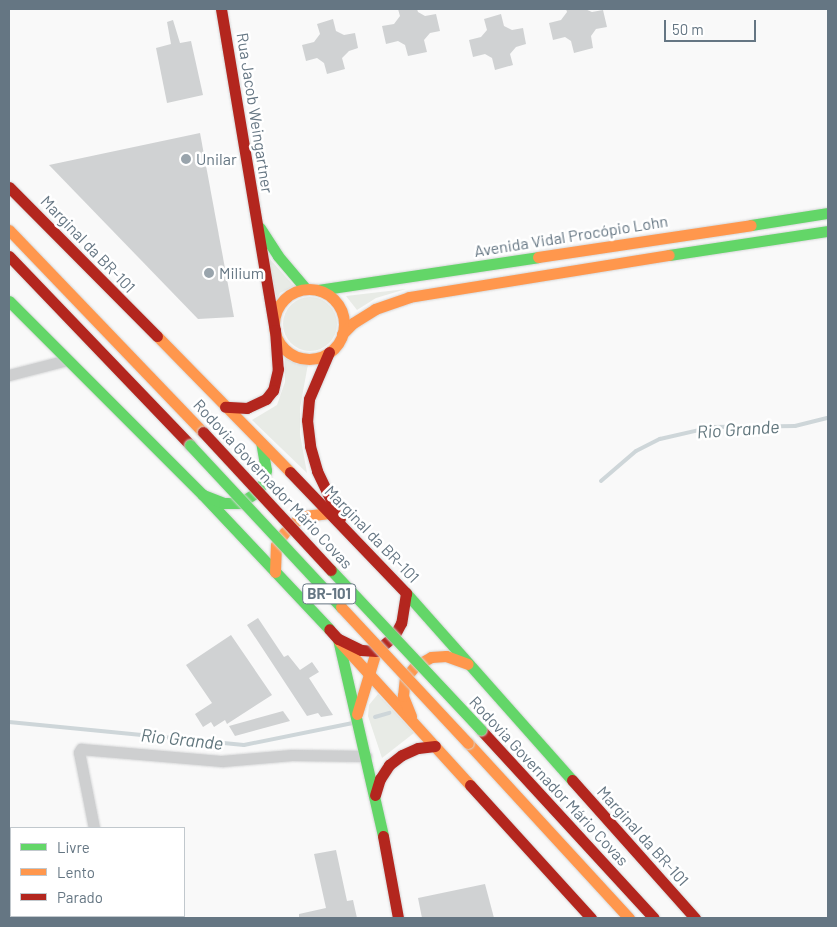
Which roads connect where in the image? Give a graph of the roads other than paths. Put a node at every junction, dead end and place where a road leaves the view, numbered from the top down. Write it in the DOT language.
graph roads {
  1 [pos="221,9"];
  2 [pos="9,187"];
  3 [pos="828,213"];
  4 [pos="256,222"];
  5 [pos="9,230"];
  6 [pos="828,230"];
  7 [pos="9,256"];
  8 [pos="312,290"];
  9 [pos="9,301"];
  10 [pos="275,330"];
  11 [pos="342,334"];
  12 [pos="329,352"];
  13 [pos="67,360"];
  14 [pos="9,375"];
  15 [pos="225,407"];
  16 [pos="261,443"];
  17 [pos="202,494"];
  18 [pos="331,513"];
  19 [pos="342,524"];
  20 [pos="275,572"];
  21 [pos="406,593"];
  22 [pos="338,639"];
  23 [pos="376,651"];
  24 [pos="470,665"];
  25 [pos="370,675"];
  26 [pos="356,716"];
  27 [pos="415,725"];
  28 [pos="435,746"];
  29 [pos="366,756"];
  30 [pos="375,796"];
  31 [pos="94,827"];
  32 [pos="608,896"];
  33 [pos="398,918"];
  34 [pos="591,918"];
  35 [pos="624,918"];
  36 [pos="629,918"];
  37 [pos="654,918"];
  38 [pos="695,918"];
  1 -- 4 [label="main road, Rua Jacob Weingartner"];
  2 -- 15 [label="main road, Marginal da BR-101"];
  3 -- 8 [label="main road, Avenida Vidal Procópio Lohn"];
  4 -- 8 [label="main road, Rua Jacob Weingartner"];
  4 -- 10 [label="main road, Rua Jacob Weingartner"];
  5 -- 37 [label="main road, Rodovia Governador Mário Covas / BR-101, bridge"];
  6 -- 11 [label="main road, Avenida Vidal Procópio Lohn"];
  7 -- 32 [label="main road, Rodovia Governador Mário Covas / BR-101, bridge"];
  8 -- 10 [label="main road"];
  8 -- 11 [label="main road"];
  9 -- 13 [label="main road"];
  10 -- 12 [label="main road"];
  10 -- 15 [label="main road, Rua Jacob Weingartner"];
  11 -- 12 [label="main road"];
  12 -- 19 [label="main road"];
  13 -- 14 [label="street"];
  13 -- 17 [label="main road"];
  15 -- 16 [label="main road, Marginal da BR-101"];
  16 -- 17 [label="main road"];
  16 -- 18 [label="main road, Marginal da BR-101"];
  17 -- 20 [label="main road"];
  18 -- 19 [label="main road, Marginal da BR-101"];
  18 -- 20 [label="main road"];
  19 -- 21 [label="main road, Marginal da BR-101"];
  20 -- 22 [label="main road"];
  21 -- 23 [label="main road"];
  21 -- 24 [label="main road, Marginal da BR-101"];
  22 -- 23 [label="main road"];
  22 -- 25 [label="main road"];
  22 -- 26 [label="main road"];
  23 -- 25 [label="main road"];
  24 -- 27 [label="main road"];
  24 -- 38 [label="main road, Marginal da BR-101"];
  25 -- 26 [label="main road"];
  25 -- 27 [label="main road"];
  26 -- 29 [label="main road"];
  27 -- 28 [label="main road"];
  28 -- 30 [label="main road"];
  28 -- 34 [label="main road"];
  29 -- 30 [label="main road"];
  29 -- 31 [label="street"];
  30 -- 33 [label="main road"];
  32 -- 35 [label="main road"];
  32 -- 36 [label="main road, Rodovia Governador Mário Covas / BR-101"];
}
